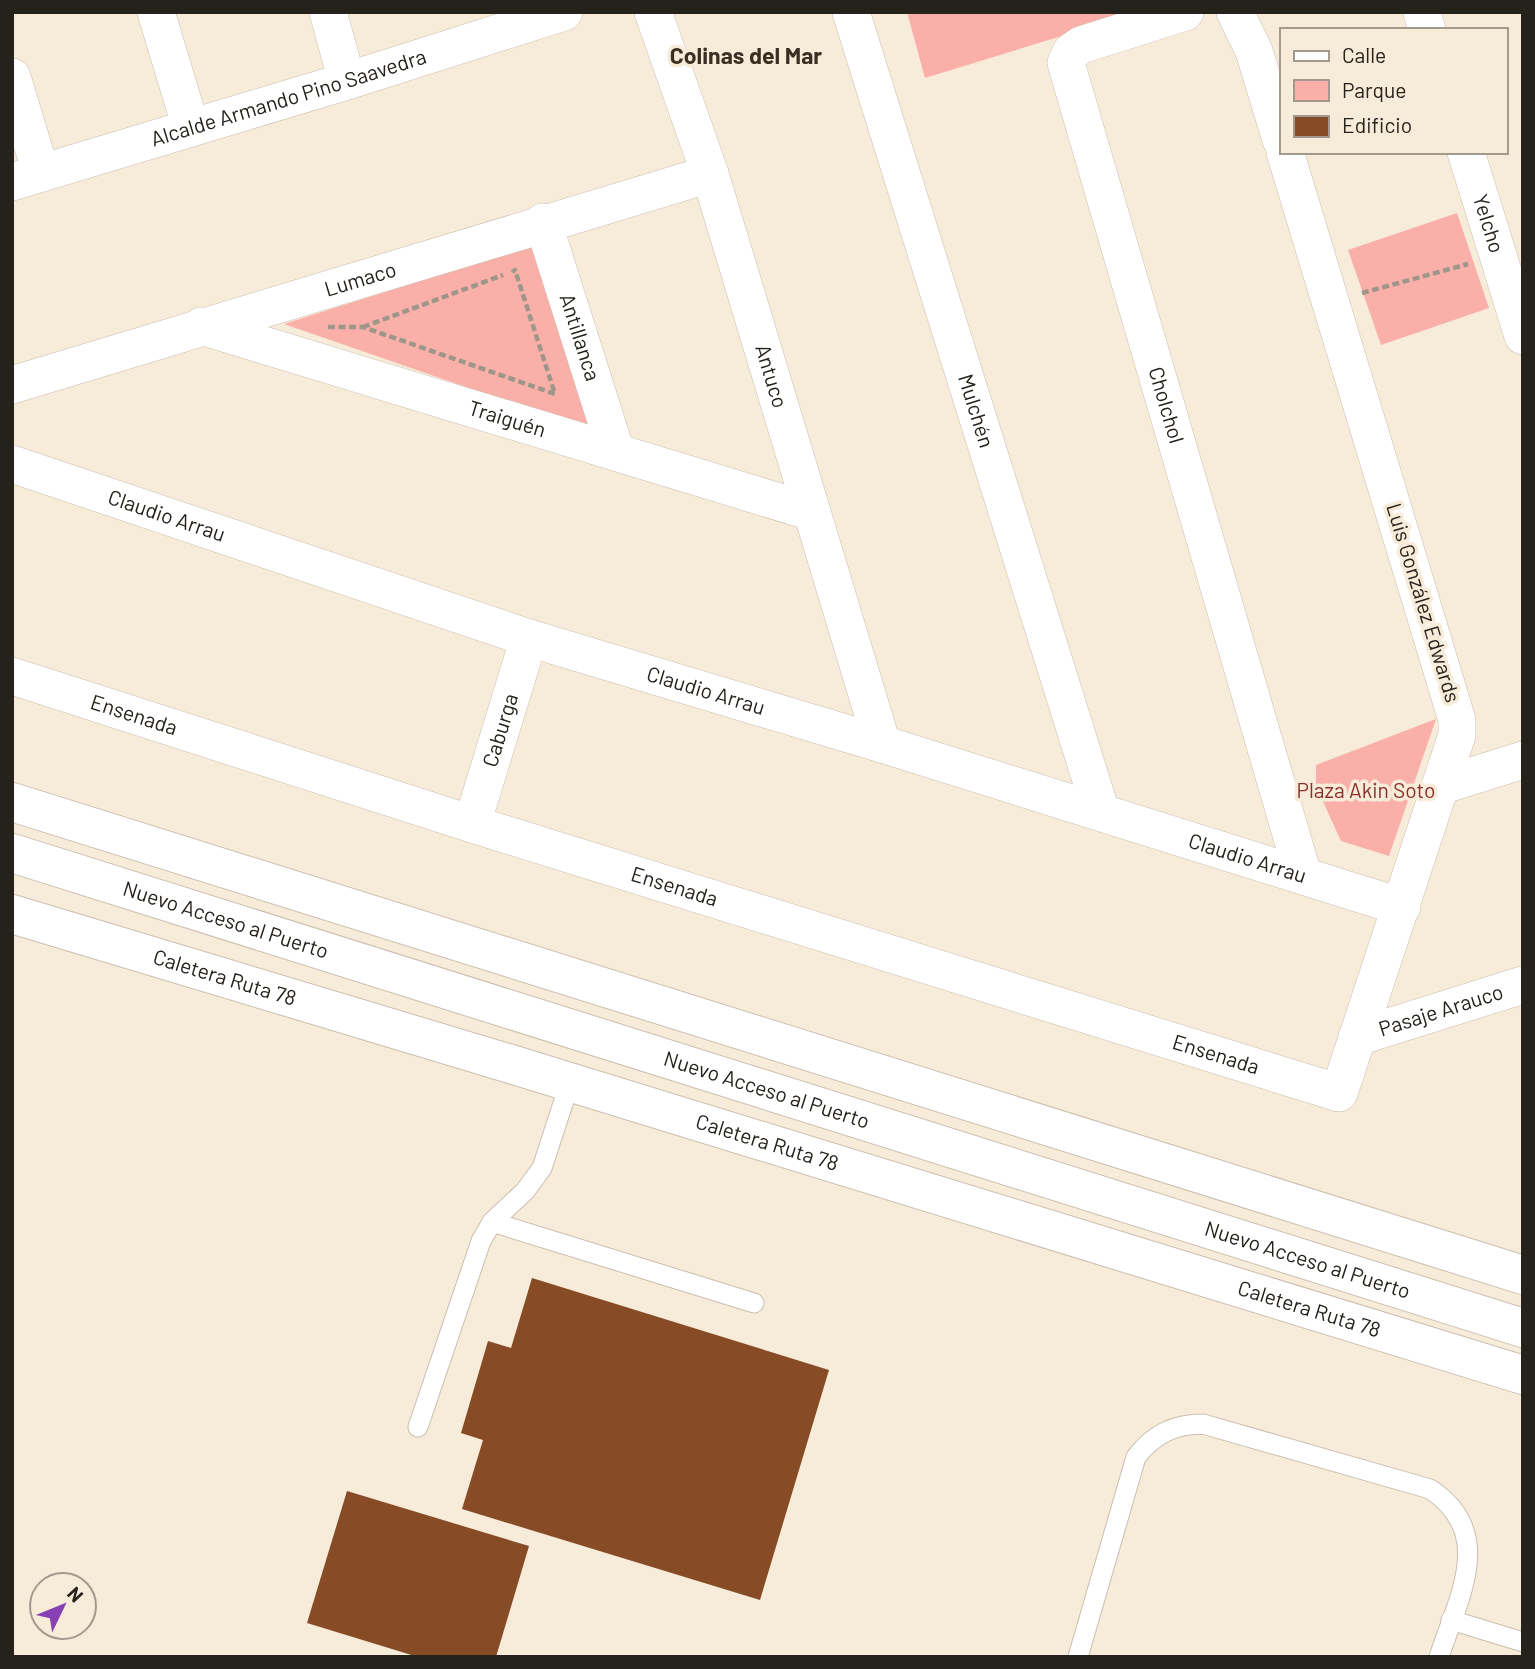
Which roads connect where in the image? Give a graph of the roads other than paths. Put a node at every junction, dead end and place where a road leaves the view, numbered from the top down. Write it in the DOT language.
graph roads {
  1 [pos="156,12"];
  2 [pos="328,12"];
  3 [pos="564,12"];
  4 [pos="653,12"];
  5 [pos="851,12"];
  6 [pos="1185,12"];
  7 [pos="1235,12"];
  8 [pos="496,23"];
  9 [pos="12,77"];
  10 [pos="347,81"];
  11 [pos="191,128"];
  12 [pos="1280,137"];
  13 [pos="1286,154"];
  14 [pos="1467,154"];
  15 [pos="710,174"];
  16 [pos="27,177"];
  17 [pos="543,222"];
  18 [pos="201,326"];
  19 [pos="1523,336"];
  20 [pos="12,385"];
  21 [pos="615,452"];
  22 [pos="12,464"];
  23 [pos="812,512"];
  24 [pos="529,638"];
  25 [pos="12,676"];
  26 [pos="882,744"];
  27 [pos="1523,761"];
  28 [pos="1440,786"];
  29 [pos="12,802"];
  30 [pos="1101,812"];
  31 [pos="472,824"];
  32 [pos="12,853"];
  33 [pos="1303,875"];
  34 [pos="1402,906"];
  35 [pos="12,914"];
  36 [pos="1523,985"];
  37 [pos="1357,1037"];
  38 [pos="570,1082"];
  39 [pos="1339,1093"];
  40 [pos="492,1222"];
  41 [pos="1523,1275"];
  42 [pos="754,1303"];
  43 [pos="1523,1328"];
  44 [pos="1523,1375"];
  45 [pos="418,1427"];
  46 [pos="1451,1620"];
  47 [pos="1523,1642"];
  48 [pos="1078,1657"];
  49 [pos="1439,1657"];
  1 -- 11 [label="street"];
  2 -- 10 [label="street"];
  3 -- 8 [label="street, Alcalde Armando Pino Saavedra"];
  4 -- 15 [label="street, Antuco"];
  5 -- 30 [label="street, Mulchén"];
  6 -- 33 [label="street, Cholchol"];
  7 -- 12 [label="street"];
  8 -- 10 [label="street, Alcalde Armando Pino Saavedra"];
  9 -- 16 [label="street"];
  10 -- 11 [label="street, Alcalde Armando Pino Saavedra"];
  11 -- 16 [label="street, Alcalde Armando Pino Saavedra"];
  13 -- 28 [label="street, Luis González Edwards"];
  14 -- 19 [label="street, Yelcho"];
  15 -- 17 [label="street, Lumaco"];
  15 -- 23 [label="street, Antuco"];
  17 -- 18 [label="street, Lumaco"];
  17 -- 21 [label="street, Antillanca"];
  18 -- 20 [label="street, Lumaco"];
  18 -- 21 [label="street, Traiguén"];
  21 -- 23 [label="street, Traiguén"];
  22 -- 24 [label="street, Claudio Arrau"];
  23 -- 26 [label="street, Antuco"];
  24 -- 26 [label="street, Claudio Arrau"];
  24 -- 31 [label="street, Caburga"];
  25 -- 31 [label="street, Ensenada"];
  26 -- 30 [label="street, Claudio Arrau"];
  27 -- 28 [label="street"];
  28 -- 34 [label="street, Luis González Edwards"];
  29 -- 41 [label="main road"];
  30 -- 33 [label="street, Claudio Arrau"];
  31 -- 39 [label="street, Ensenada"];
  32 -- 43 [label="main road, Nuevo Acceso al Puerto"];
  33 -- 34 [label="street, Claudio Arrau"];
  34 -- 37 [label="street, Luis González Edwards"];
  35 -- 38 [label="main road, Caletera Ruta 78"];
  36 -- 37 [label="street, Pasaje Arauco"];
  37 -- 39 [label="street, Luis González Edwards"];
  38 -- 40 [label="lane"];
  38 -- 44 [label="main road, Caletera Ruta 78"];
  40 -- 42 [label="lane"];
  40 -- 45 [label="lane"];
  46 -- 47 [label="lane"];
  46 -- 48 [label="lane"];
  46 -- 49 [label="lane"];
}
